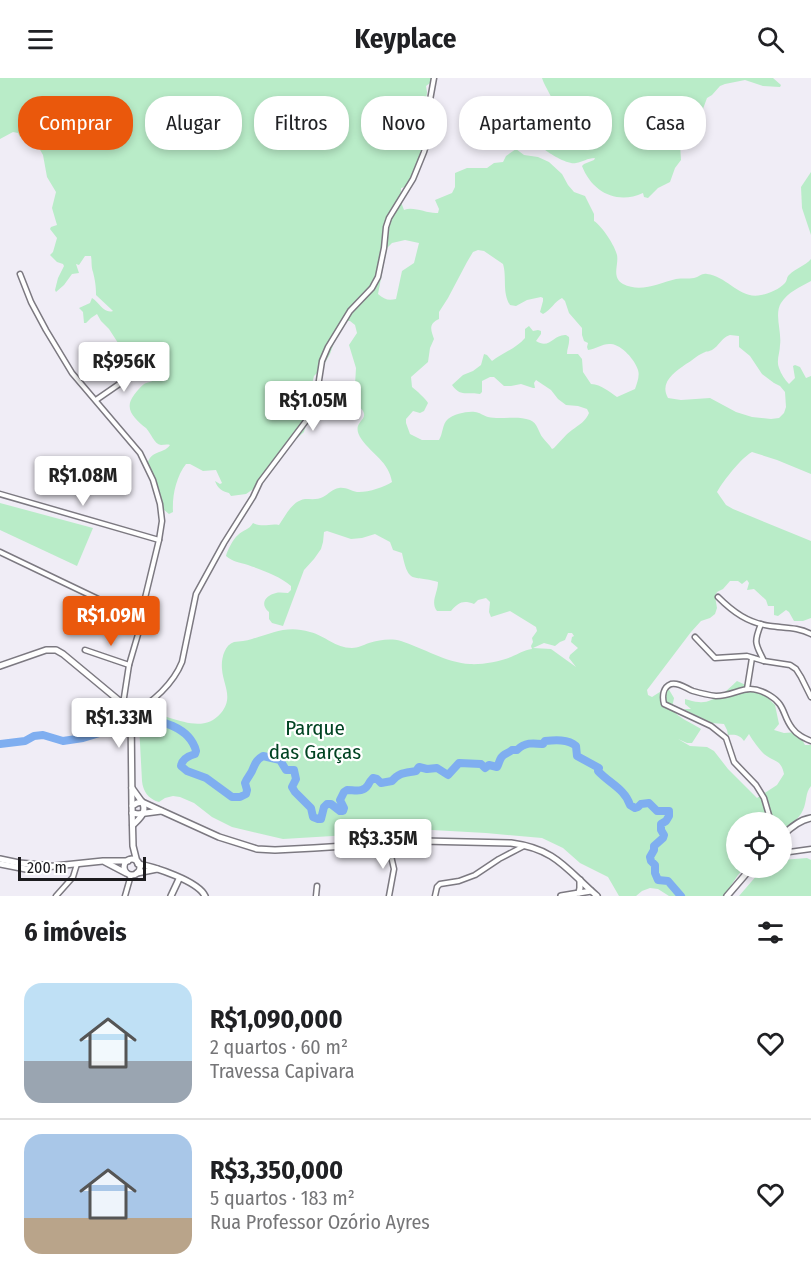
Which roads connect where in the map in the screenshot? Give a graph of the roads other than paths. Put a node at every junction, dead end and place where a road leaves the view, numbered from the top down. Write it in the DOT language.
graph roads {
  1 [pos="434,78"];
  2 [pos="20,274"];
  3 [pos="141,369"];
  4 [pos="96,400"];
  5 [pos="0,494"];
  6 [pos="159,540"];
  7 [pos="0,552"];
  8 [pos="718,597"];
  9 [pos="142,620"];
  10 [pos="761,624"];
  11 [pos="811,634"];
  12 [pos="695,637"];
  13 [pos="86,650"];
  14 [pos="752,658"];
  15 [pos="764,661"];
  16 [pos="129,665"];
  17 [pos="0,666"];
  18 [pos="747,689"];
  19 [pos="811,697"];
  20 [pos="123,704"];
  21 [pos="131,712"];
  22 [pos="811,741"];
  23 [pos="131,787"];
  24 [pos="142,802"];
  25 [pos="132,809"];
  26 [pos="162,811"];
  27 [pos="768,812"];
  28 [pos="143,814"];
  29 [pos="811,818"];
  30 [pos="133,825"];
  31 [pos="792,826"];
  32 [pos="388,843"];
  33 [pos="525,845"];
  34 [pos="133,846"];
  35 [pos="811,849"];
  36 [pos="792,852"];
  37 [pos="1,860"];
  38 [pos="129,860"];
  39 [pos="103,861"];
  40 [pos="138,863"];
  41 [pos="77,864"];
  42 [pos="53,866"];
  43 [pos="159,869"];
  44 [pos="137,873"];
  45 [pos="128,874"];
  46 [pos="743,878"];
  47 [pos="179,879"];
  48 [pos="580,880"];
  49 [pos="317,886"];
  50 [pos="591,891"];
  51 [pos="579,893"];
  52 [pos="56,896"];
  53 [pos="125,896"];
  54 [pos="171,896"];
  55 [pos="205,896"];
  56 [pos="316,896"];
  57 [pos="389,896"];
  58 [pos="435,896"];
  59 [pos="561,896"];
  60 [pos="597,896"];
  61 [pos="728,896"];
  1 -- 21 [label="street"];
  2 -- 4 [label="street"];
  3 -- 4 [label="street"];
  4 -- 6 [label="street"];
  5 -- 6 [label="street"];
  6 -- 9 [label="street"];
  7 -- 9 [label="street"];
  8 -- 10 [label="street"];
  9 -- 16 [label="street"];
  10 -- 11 [label="street"];
  10 -- 15 [label="street"];
  12 -- 14 [label="street"];
  13 -- 16 [label="street"];
  14 -- 15 [label="street"];
  14 -- 18 [label="street"];
  15 -- 19 [label="street"];
  16 -- 20 [label="street"];
  17 -- 20 [label="main road"];
  18 -- 22 [label="street"];
  18 -- 27 [label="street"];
  20 -- 21 [label="main road"];
  21 -- 23 [label="main road"];
  23 -- 24 [label="main road"];
  23 -- 25 [label="main road"];
  24 -- 25 [label="main road"];
  24 -- 26 [label="main road"];
  24 -- 28 [label="main road"];
  25 -- 28 [label="main road"];
  25 -- 30 [label="main road"];
  26 -- 28 [label="main road"];
  26 -- 32 [label="main road"];
  28 -- 30 [label="main road"];
  29 -- 31 [label="main road"];
  30 -- 34 [label="main road"];
  32 -- 33 [label="main road"];
  32 -- 57 [label="street"];
  33 -- 48 [label="main road"];
  33 -- 58 [label="street"];
  34 -- 38 [label="main road"];
  34 -- 40 [label="main road"];
  35 -- 36 [label="street"];
  37 -- 42 [label="main road"];
  37 -- 42 [label="main road"];
  38 -- 39 [label="main road"];
  38 -- 40 [label="main road"];
  38 -- 45 [label="main road"];
  39 -- 41 [label="main road"];
  39 -- 45 [label="main road"];
  40 -- 43 [label="main road"];
  40 -- 44 [label="main road"];
  41 -- 42 [label="main road"];
  41 -- 52 [label="street"];
  43 -- 44 [label="main road"];
  43 -- 47 [label="main road"];
  44 -- 45 [label="main road"];
  45 -- 53 [label="street"];
  46 -- 61 [label="main road"];
  47 -- 54 [label="main road"];
  47 -- 55 [label="main road"];
  48 -- 50 [label="main road"];
  48 -- 51 [label="main road"];
  49 -- 56 [label="street"];
  50 -- 51 [label="main road"];
  50 -- 60 [label="main road"];
  51 -- 59 [label="main road"];
}
